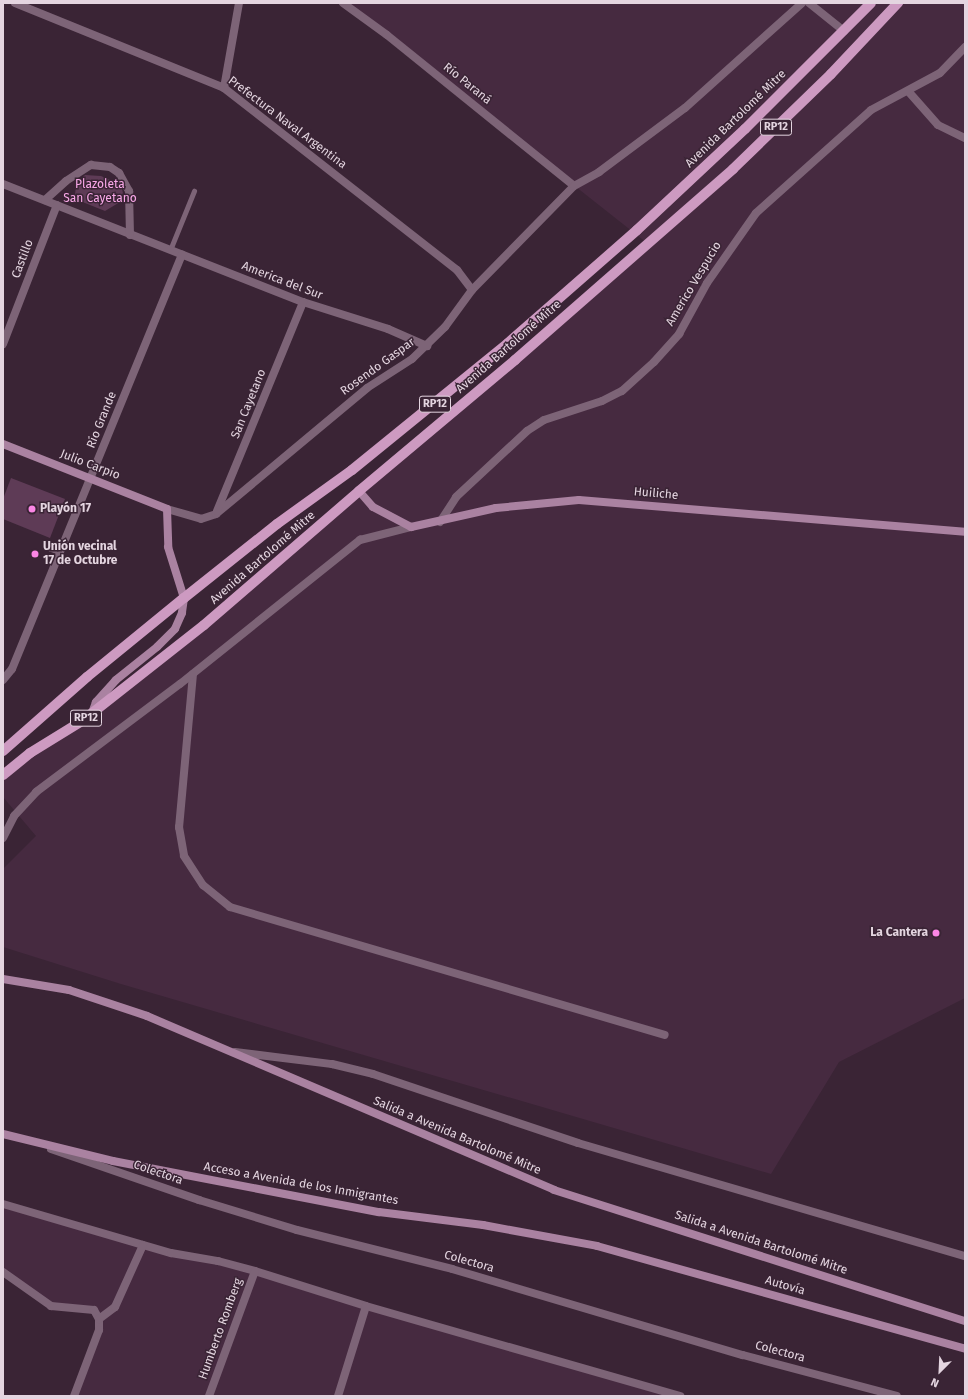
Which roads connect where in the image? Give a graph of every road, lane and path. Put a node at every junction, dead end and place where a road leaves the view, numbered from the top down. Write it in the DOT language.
graph roads {
  1 [pos="15,3"];
  2 [pos="239,3"];
  3 [pos="343,3"];
  4 [pos="352,3"];
  5 [pos="802,3"];
  6 [pos="809,3"];
  7 [pos="898,3"];
  8 [pos="870,4"];
  9 [pos="844,32"];
  10 [pos="388,35"];
  11 [pos="965,47"];
  12 [pos="224,88"];
  13 [pos="908,91"];
  14 [pos="965,138"];
  15 [pos="3,184"];
  16 [pos="574,186"];
  17 [pos="194,191"];
  18 [pos="45,200"];
  19 [pos="57,205"];
  20 [pos="130,235"];
  21 [pos="170,250"];
  22 [pos="182,255"];
  23 [pos="472,290"];
  24 [pos="303,302"];
  25 [pos="3,344"];
  26 [pos="427,346"];
  27 [pos="3,444"];
  28 [pos="90,478"];
  29 [pos="359,491"];
  30 [pos="167,509"];
  31 [pos="216,514"];
  32 [pos="440,522"];
  33 [pos="411,527"];
  34 [pos="965,532"];
  35 [pos="48,548"];
  36 [pos="60,552"];
  37 [pos="184,598"];
  38 [pos="193,674"];
  39 [pos="3,680"];
  40 [pos="92,714"];
  41 [pos="3,751"];
  42 [pos="3,775"];
  43 [pos="3,838"];
  44 [pos="3,979"];
  45 [pos="665,1035"];
  46 [pos="235,1052"];
  47 [pos="3,1134"];
  48 [pos="37,1144"];
  49 [pos="5,1203"];
  50 [pos="143,1245"];
  51 [pos="597,1246"];
  52 [pos="965,1256"];
  53 [pos="255,1271"];
  54 [pos="3,1272"];
  55 [pos="366,1306"];
  56 [pos="99,1319"];
  57 [pos="965,1321"];
  58 [pos="965,1349"];
  59 [pos="74,1396"];
  60 [pos="209,1396"];
  61 [pos="338,1396"];
  62 [pos="680,1396"];
  63 [pos="897,1396"];
  1 -- 12 [label="street, Prefectura Naval Argentina"];
  2 -- 12 [label="street"];
  3 -- 10 [label="street, Río Paraná"];
  4 -- 10 [label="street"];
  5 -- 16 [label="street, Rosendo Gaspar"];
  6 -- 9 [label="street"];
  7 -- 29 [label="main road, Avenida Bartolomé Mitre / RP12"];
  8 -- 9 [label="main road, Avenida Bartolomé Mitre / RP12"];
  9 -- 37 [label="main road, Avenida Bartolomé Mitre / RP12"];
  10 -- 16 [label="street, Río Paraná"];
  11 -- 13 [label="street, Americo Vespucio"];
  12 -- 23 [label="street, Prefectura Naval Argentina"];
  13 -- 14 [label="street"];
  13 -- 32 [label="street, Americo Vespucio"];
  15 -- 18 [label="street, America del Sur"];
  16 -- 23 [label="street, Rosendo Gaspar"];
  17 -- 21 [label="lane"];
  18 -- 19 [label="street, America del Sur"];
  18 -- 20 [label="street"];
  19 -- 20 [label="street, America del Sur"];
  19 -- 25 [label="street, Castillo"];
  20 -- 21 [label="street, America del Sur"];
  21 -- 22 [label="street, America del Sur"];
  22 -- 24 [label="street, America del Sur"];
  22 -- 28 [label="street, Río Grande"];
  23 -- 26 [label="street, Rosendo Gaspar"];
  24 -- 26 [label="street, America del Sur"];
  24 -- 31 [label="street, San Cayetano"];
  26 -- 31 [label="street, Rosendo Gaspar"];
  27 -- 28 [label="street, Julio Carpio"];
  28 -- 30 [label="street, Julio Carpio"];
  28 -- 36 [label="street, Río Grande"];
  29 -- 33 [label="street"];
  29 -- 40 [label="main road, Avenida Bartolomé Mitre / RP12"];
  30 -- 31 [label="street, Rosendo Gaspar"];
  30 -- 37 [label="street"];
  32 -- 33 [label="street, Huiliche"];
  32 -- 34 [label="street, Huiliche"];
  33 -- 38 [label="street"];
  35 -- 36 [label="lane"];
  36 -- 39 [label="street, Río Grande"];
  37 -- 40 [label="street"];
  37 -- 41 [label="main road, Avenida Bartolomé Mitre / RP12"];
  38 -- 43 [label="street"];
  38 -- 45 [label="street"];
  40 -- 42 [label="main road, Avenida Bartolomé Mitre / RP12"];
  44 -- 46 [label="street, Salida a Avenida Bartolomé Mitre"];
  46 -- 52 [label="street"];
  46 -- 57 [label="street, Salida a Avenida Bartolomé Mitre"];
  47 -- 48 [label="street, Acceso a Avenida de los Inmigrantes"];
  48 -- 51 [label="street, Acceso a Avenida de los Inmigrantes"];
  48 -- 63 [label="street, Colectora"];
  49 -- 50 [label="street"];
  50 -- 53 [label="street"];
  50 -- 56 [label="street"];
  51 -- 58 [label="street, Autovía"];
  53 -- 55 [label="street"];
  53 -- 60 [label="street, Humberto Romberg"];
  54 -- 56 [label="street"];
  55 -- 61 [label="street"];
  55 -- 62 [label="street"];
  56 -- 59 [label="street"];
}
